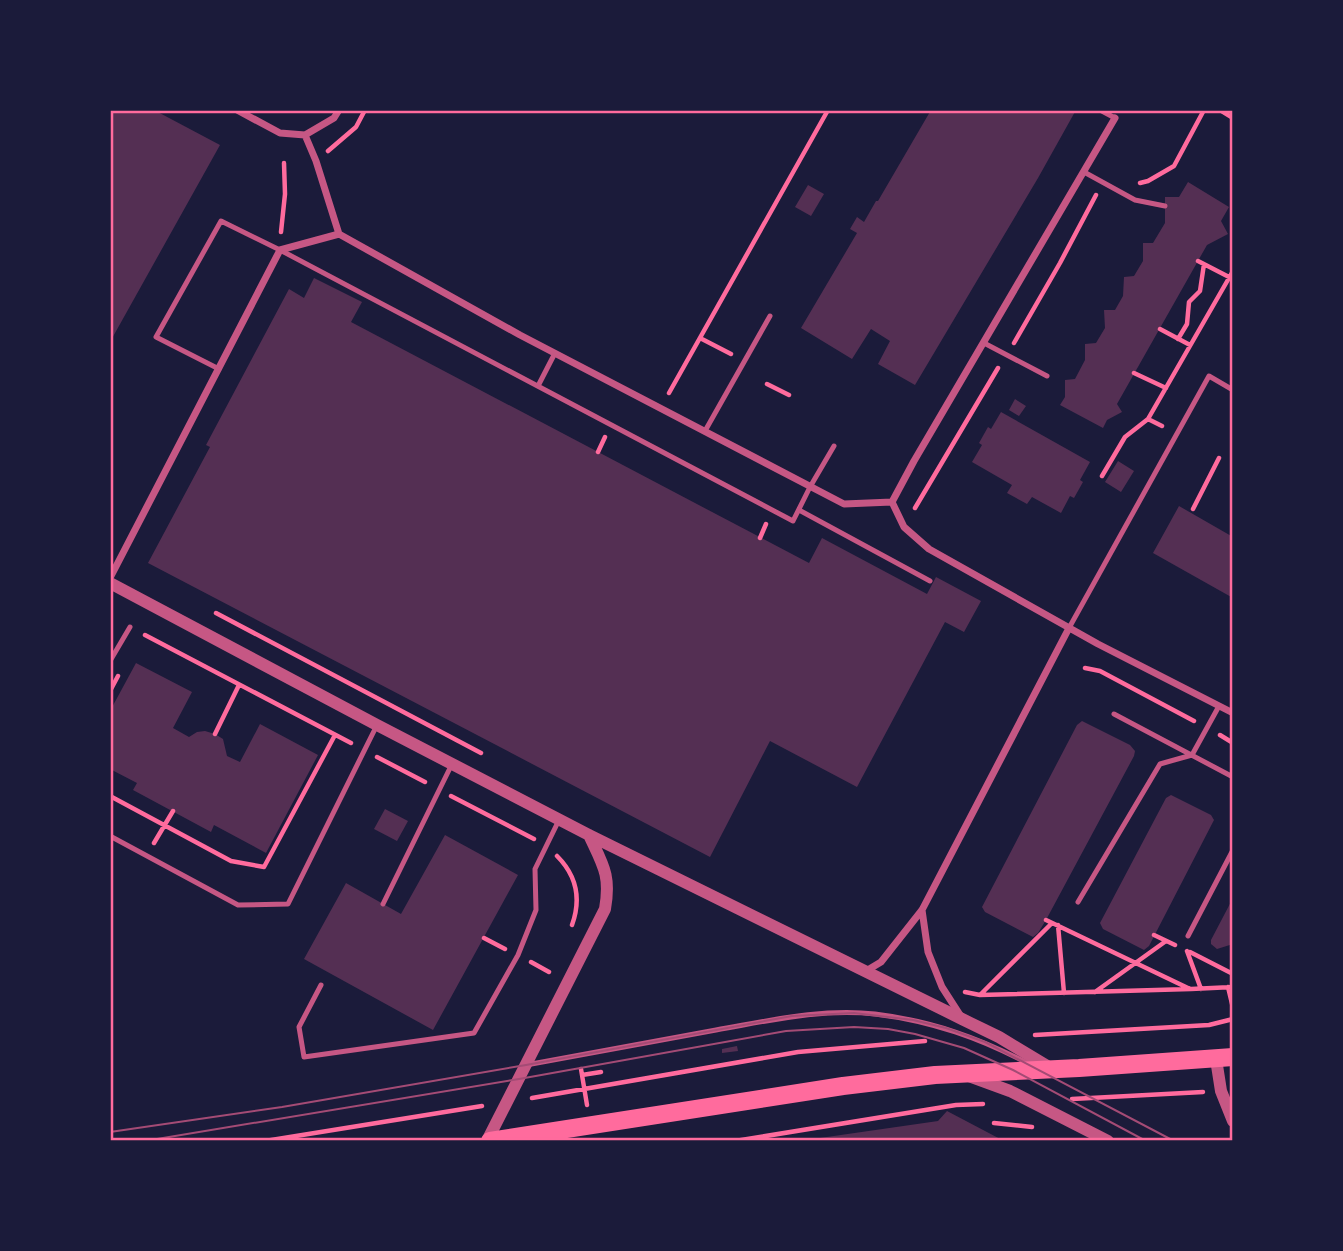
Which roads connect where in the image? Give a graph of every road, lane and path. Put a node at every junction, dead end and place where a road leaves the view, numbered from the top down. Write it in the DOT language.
graph roads {
  1 [pos="237,110"];
  2 [pos="339,110"];
  3 [pos="365,110"];
  4 [pos="828,110"];
  5 [pos="1100,110"];
  6 [pos="1204,110"];
  7 [pos="1220,110"];
  8 [pos="1115,118"];
  9 [pos="1233,118"];
  10 [pos="305,135"];
  11 [pos="316,161"];
  12 [pos="284,163"];
  13 [pos="1084,172"];
  14 [pos="1112,189"];
  15 [pos="1165,206"];
  16 [pos="339,234"];
  17 [pos="280,250"];
  18 [pos="1233,271"];
  19 [pos="1229,277"];
  20 [pos="770,316"];
  21 [pos="1160,329"];
  22 [pos="700,338"];
  23 [pos="1178,339"];
  24 [pos="984,342"];
  25 [pos="1190,345"];
  26 [pos="555,353"];
  27 [pos="1007,355"];
  28 [pos="745,360"];
  29 [pos="219,369"];
  30 [pos="1134,373"];
  31 [pos="1047,376"];
  32 [pos="767,384"];
  33 [pos="538,386"];
  34 [pos="1166,388"];
  35 [pos="1233,390"];
  36 [pos="789,395"];
  37 [pos="662,408"];
  38 [pos="1148,419"];
  39 [pos="705,431"];
  40 [pos="1175,433"];
  41 [pos="834,446"];
  42 [pos="1219,458"];
  43 [pos="1102,476"];
  44 [pos="810,487"];
  45 [pos="892,502"];
  46 [pos="1193,509"];
  47 [pos="799,510"];
  48 [pos="904,527"];
  49 [pos="110,580"];
  50 [pos="930,582"];
  51 [pos="216,613"];
  52 [pos="130,627"];
  53 [pos="1069,628"];
  54 [pos="110,661"];
  55 [pos="1085,668"];
  56 [pos="239,685"];
  57 [pos="1219,706"];
  58 [pos="1233,713"];
  59 [pos="1114,714"];
  60 [pos="377,725"];
  61 [pos="1208,728"];
  62 [pos="215,734"];
  63 [pos="335,735"];
  64 [pos="1233,743"];
  65 [pos="365,750"];
  66 [pos="483,754"];
  67 [pos="1192,755"];
  68 [pos="452,764"];
  69 [pos="392,765"];
  70 [pos="1233,777"];
  71 [pos="110,796"];
  72 [pos="173,811"];
  73 [pos="559,819"];
  74 [pos="164,825"];
  75 [pos="589,835"];
  76 [pos="110,836"];
  77 [pos="1233,850"];
  78 [pos="147,856"];
  79 [pos="1079,902"];
  80 [pos="383,904"];
  81 [pos="922,910"];
  82 [pos="1046,920"];
  83 [pos="1055,924"];
  84 [pos="1188,936"];
  85 [pos="1166,941"];
  86 [pos="1187,951"];
  87 [pos="1135,962"];
  88 [pos="864,972"];
  89 [pos="321,985"];
  90 [pos="1231,987"];
  91 [pos="1191,989"];
  92 [pos="1201,989"];
  93 [pos="1094,992"];
  94 [pos="1064,993"];
  95 [pos="1233,1008"];
  96 [pos="962,1019"];
  97 [pos="1233,1019"];
  98 [pos="999,1037"];
  99 [pos="928,1041"];
  100 [pos="579,1055"];
  101 [pos="1224,1058"];
  102 [pos="526,1065"];
  103 [pos="1046,1069"];
  104 [pos="601,1072"];
  105 [pos="958,1073"];
  106 [pos="582,1075"];
  107 [pos="584,1089"];
  108 [pos="1221,1090"];
  109 [pos="1030,1101"];
  110 [pos="507,1102"];
  111 [pos="984,1104"];
  112 [pos="1233,1121"];
  113 [pos="590,1125"];
  114 [pos="265,1141"];
  115 [pos="489,1141"];
  116 [pos="734,1141"];
  117 [pos="1108,1141"];
  1 -- 10 [label="street"];
  2 -- 10 [label="street"];
  3 -- 11 [label="path"];
  4 -- 22 [label="path"];
  5 -- 8 [label="lane"];
  6 -- 14 [label="path"];
  7 -- 9 [label="path"];
  8 -- 13 [label="street"];
  10 -- 11 [label="street"];
  11 -- 16 [label="street"];
  12 -- 17 [label="path"];
  13 -- 14 [label="lane"];
  13 -- 24 [label="street"];
  14 -- 15 [label="lane"];
  14 -- 27 [label="path"];
  16 -- 17 [label="street"];
  16 -- 26 [label="street"];
  17 -- 29 [label="street"];
  17 -- 29 [label="lane"];
  17 -- 33 [label="lane"];
  18 -- 19 [label="path"];
  19 -- 23 [label="path"];
  19 -- 25 [label="path"];
  20 -- 28 [label="lane"];
  21 -- 23 [label="path"];
  22 -- 28 [label="path"];
  22 -- 37 [label="path"];
  23 -- 25 [label="path"];
  24 -- 27 [label="lane"];
  24 -- 45 [label="street"];
  25 -- 34 [label="path"];
  26 -- 33 [label="lane"];
  26 -- 37 [label="street"];
  27 -- 31 [label="lane"];
  27 -- 48 [label="path"];
  28 -- 39 [label="lane"];
  29 -- 49 [label="street"];
  30 -- 34 [label="path"];
  32 -- 36 [label="path"];
  33 -- 47 [label="lane"];
  34 -- 38 [label="path"];
  35 -- 40 [label="lane"];
  37 -- 39 [label="street"];
  38 -- 40 [label="path"];
  38 -- 43 [label="path"];
  39 -- 44 [label="street"];
  40 -- 53 [label="lane"];
  41 -- 44 [label="lane"];
  42 -- 46 [label="path"];
  44 -- 45 [label="street"];
  44 -- 47 [label="lane"];
  45 -- 48 [label="street"];
  47 -- 50 [label="lane"];
  48 -- 53 [label="street"];
  49 -- 60 [label="street"];
  51 -- 66 [label="path"];
  52 -- 54 [label="lane"];
  52 -- 56 [label="path"];
  53 -- 57 [label="street"];
  53 -- 81 [label="street"];
  55 -- 61 [label="path"];
  56 -- 62 [label="path"];
  56 -- 63 [label="path"];
  57 -- 58 [label="street"];
  57 -- 61 [label="lane"];
  59 -- 67 [label="lane"];
  60 -- 65 [label="lane"];
  60 -- 68 [label="street"];
  61 -- 64 [label="path"];
  61 -- 67 [label="lane"];
  63 -- 65 [label="path"];
  63 -- 74 [label="path"];
  65 -- 69 [label="path"];
  65 -- 78 [label="lane"];
  67 -- 70 [label="lane"];
  67 -- 79 [label="lane"];
  68 -- 73 [label="street"];
  68 -- 80 [label="lane"];
  71 -- 74 [label="path"];
  72 -- 74 [label="path"];
  73 -- 75 [label="street"];
  73 -- 89 [label="lane"];
  74 -- 78 [label="path"];
  75 -- 88 [label="street"];
  75 -- 102 [label="street"];
  76 -- 78 [label="lane"];
  77 -- 84 [label="lane"];
  81 -- 88 [label="street"];
  81 -- 96 [label="street"];
  82 -- 83 [label="path"];
  83 -- 87 [label="path"];
  83 -- 94 [label="path"];
  83 -- 94 [label="path"];
  85 -- 87 [label="path"];
  86 -- 92 [label="path"];
  87 -- 91 [label="path"];
  87 -- 93 [label="path"];
  88 -- 96 [label="street"];
  90 -- 92 [label="path"];
  90 -- 95 [label="path"];
  91 -- 92 [label="path"];
  91 -- 93 [label="path"];
  93 -- 94 [label="path"];
  96 -- 98 [label="street"];
  97 -- 98 [label="path"];
  98 -- 103 [label="street"];
  99 -- 107 [label="path"];
  100 -- 102 [label="lane"];
  100 -- 103 [label="lane"];
  100 -- 106 [label="path"];
  101 -- 103 [label="main road"];
  101 -- 108 [label="street"];
  102 -- 110 [label="street"];
  103 -- 105 [label="main road"];
  104 -- 106 [label="path"];
  105 -- 109 [label="street"];
  105 -- 113 [label="main road"];
  106 -- 107 [label="path"];
  107 -- 110 [label="path"];
  107 -- 113 [label="path"];
  108 -- 109 [label="path"];
  108 -- 112 [label="street"];
  109 -- 117 [label="street"];
  110 -- 114 [label="path"];
  110 -- 115 [label="street"];
  111 -- 116 [label="path"];
  113 -- 115 [label="main road"];
}
